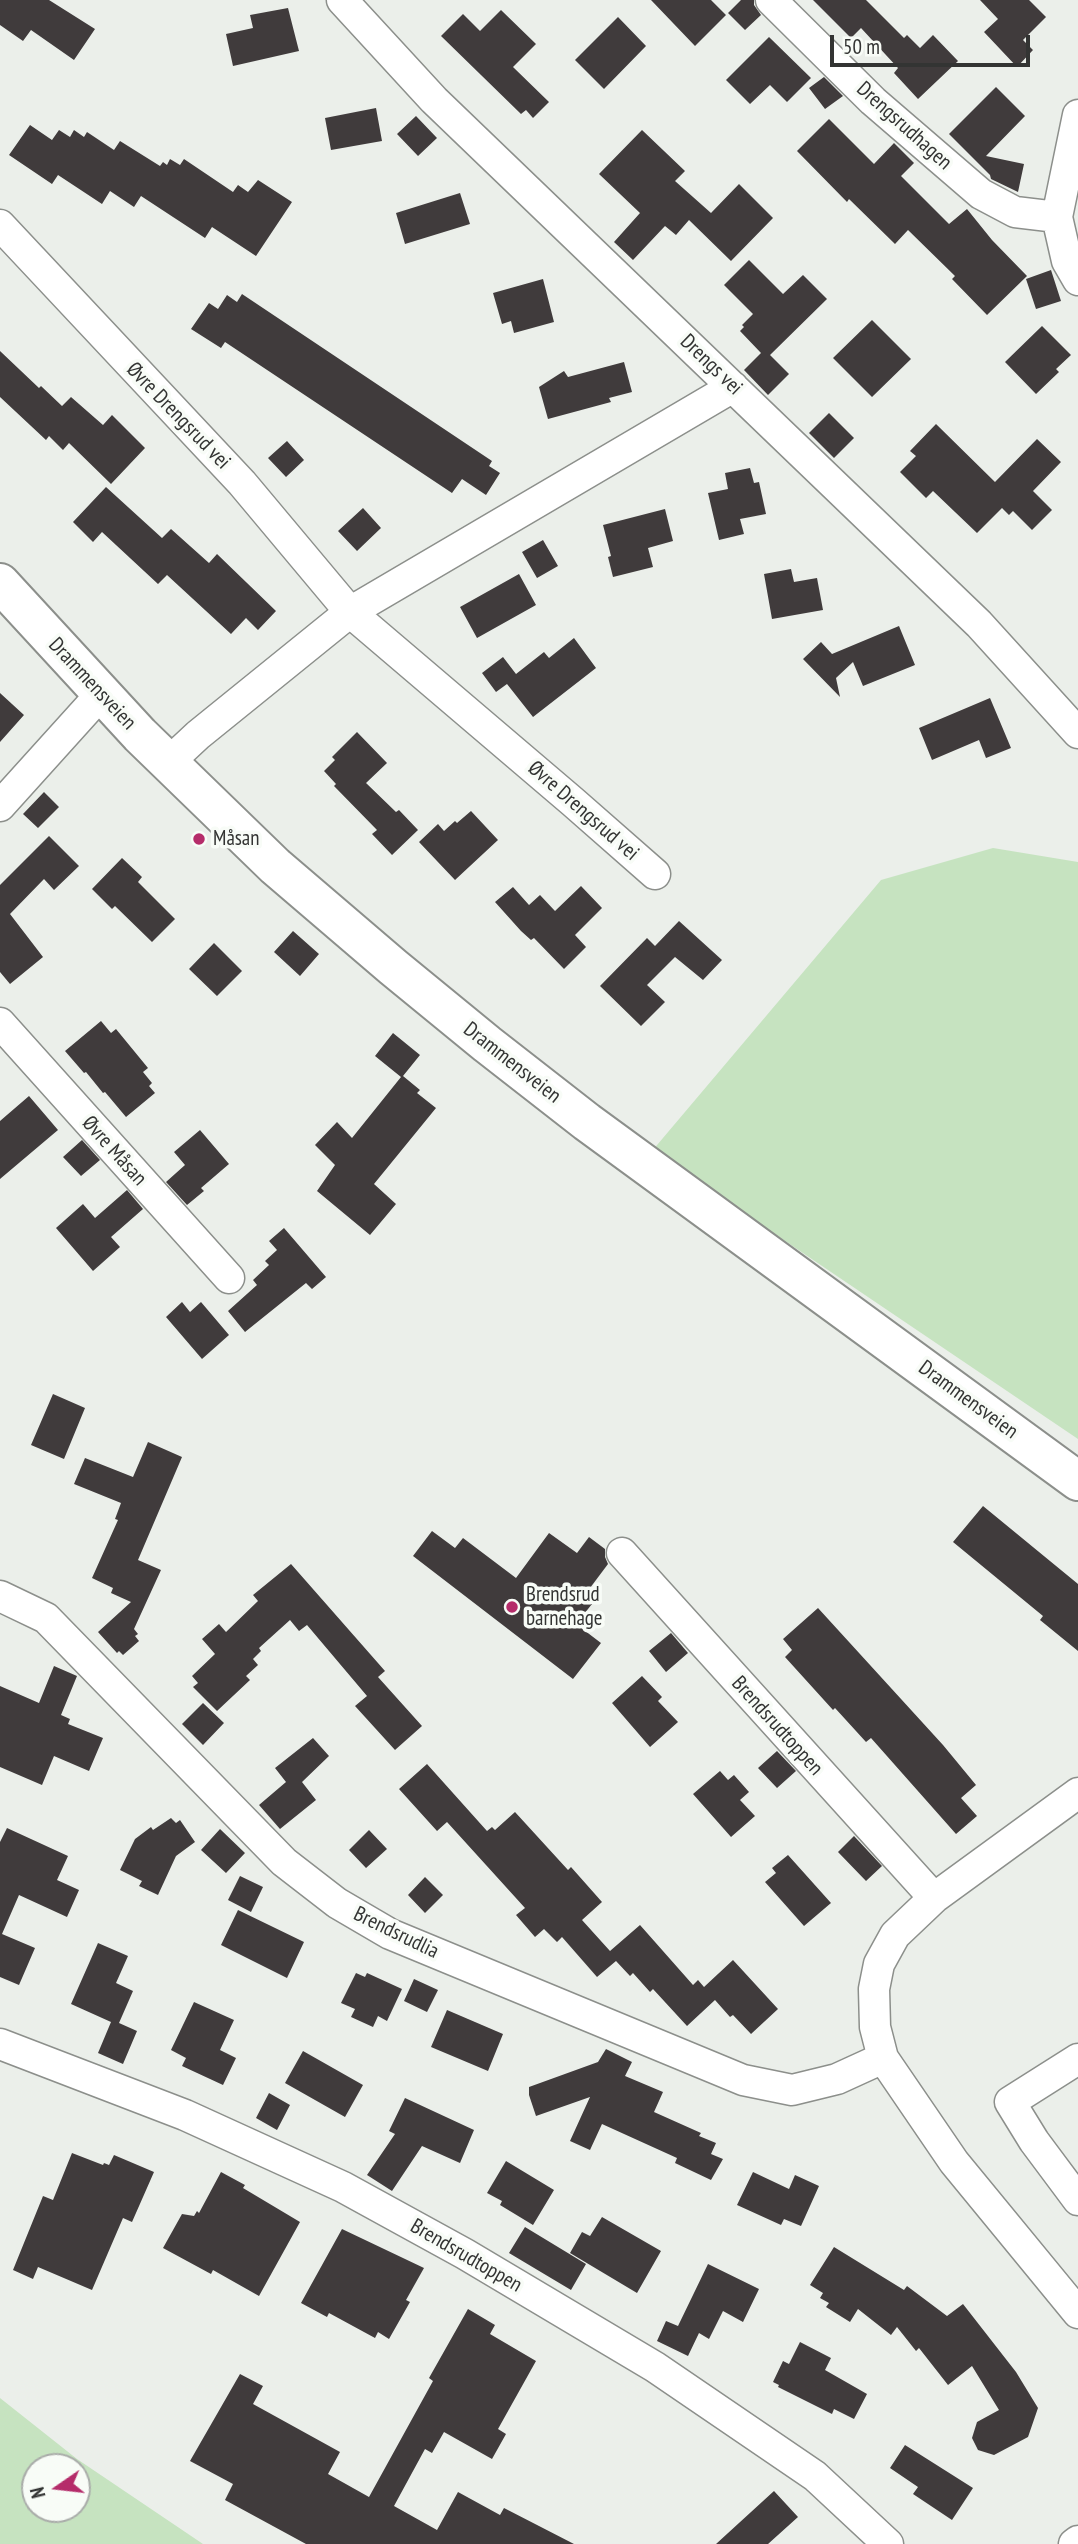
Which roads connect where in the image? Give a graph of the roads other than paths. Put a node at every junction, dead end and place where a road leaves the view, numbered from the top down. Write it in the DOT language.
graph roads {
  1 [pos="341,0"];
  2 [pos="771,0"];
  3 [pos="1078,115"];
  4 [pos="1056,217"];
  5 [pos="0,225"];
  6 [pos="1078,280"];
  7 [pos="733,387"];
  8 [pos="0,583"];
  9 [pos="351,612"];
  10 [pos="101,694"];
  11 [pos="1078,733"];
  12 [pos="168,763"];
  13 [pos="0,806"];
  14 [pos="655,874"];
  15 [pos="0,1023"];
  16 [pos="229,1278"];
  17 [pos="1078,1481"];
  18 [pos="622,1553"];
  19 [pos="0,1597"];
  20 [pos="1078,1793"];
  21 [pos="934,1898"];
  22 [pos="0,2044"];
  23 [pos="883,2058"];
  24 [pos="1078,2059"];
  25 [pos="1078,2200"];
  26 [pos="1077,2310"];
  27 [pos="888,2544"];
  1 -- 7 [label="street, Drengs vei"];
  2 -- 4 [label="street, Drengsrudhagen"];
  3 -- 4 [label="street"];
  4 -- 6 [label="street"];
  5 -- 9 [label="street, Øvre Drengsrud vei"];
  7 -- 9 [label="street"];
  7 -- 11 [label="street, Drengs vei"];
  8 -- 10 [label="main road, Drammensveien"];
  9 -- 12 [label="street"];
  9 -- 14 [label="street, Øvre Drengsrud vei"];
  10 -- 12 [label="main road, Drammensveien"];
  10 -- 13 [label="street"];
  12 -- 17 [label="main road, Drammensveien"];
  15 -- 16 [label="street, Øvre Måsan"];
  18 -- 21 [label="street, Brendsrudtoppen"];
  19 -- 23 [label="street, Brendsrudlia"];
  20 -- 21 [label="street"];
  21 -- 23 [label="street"];
  22 -- 27 [label="street, Brendsrudtoppen"];
  23 -- 26 [label="street"];
  24 -- 25 [label="street"];
}
